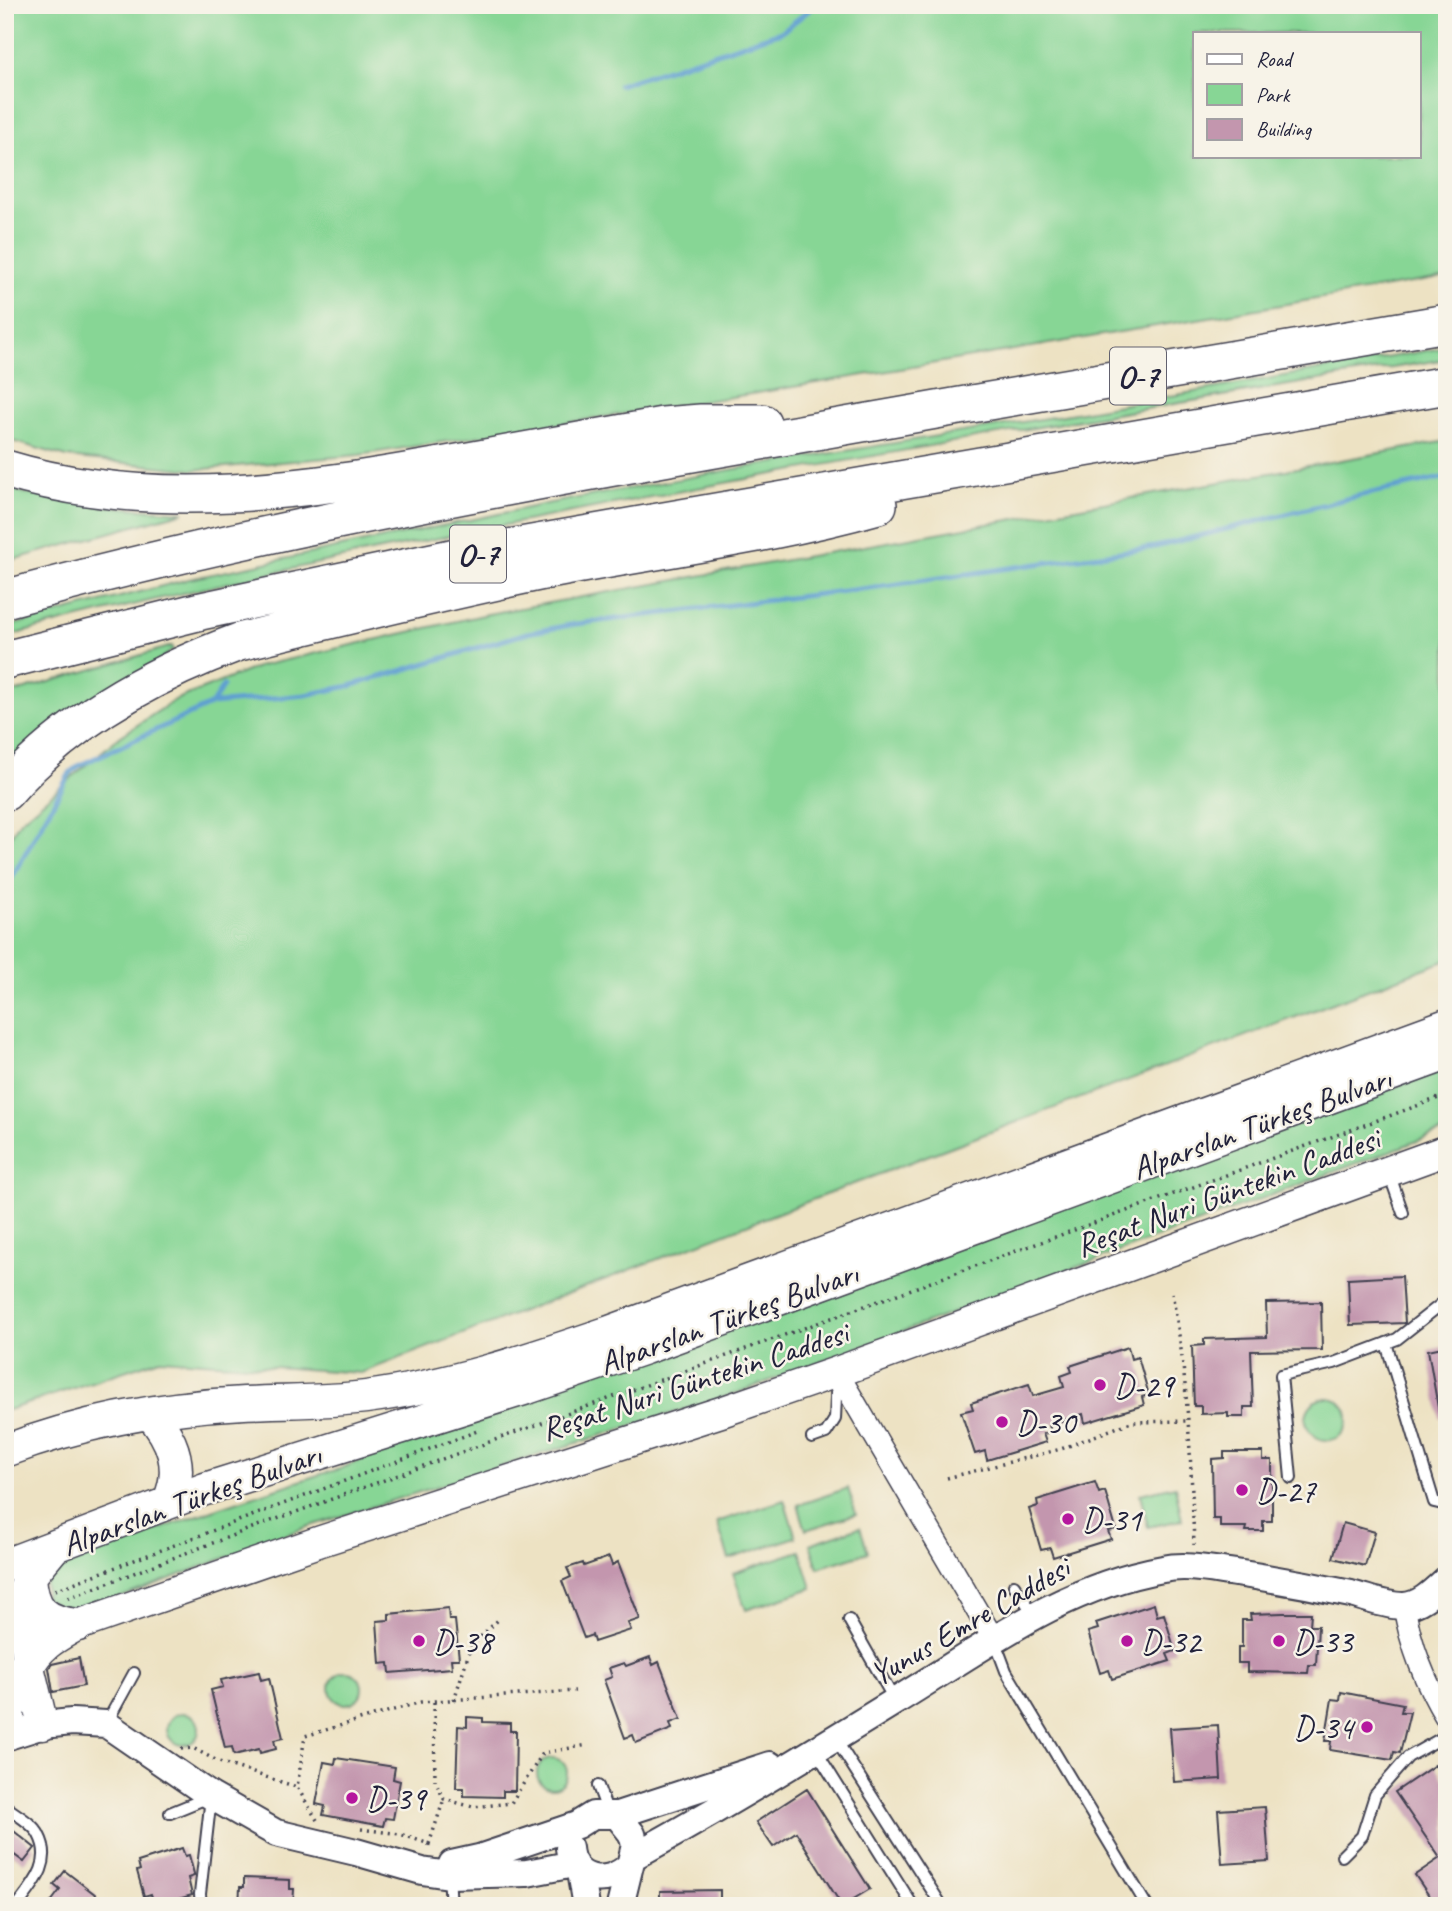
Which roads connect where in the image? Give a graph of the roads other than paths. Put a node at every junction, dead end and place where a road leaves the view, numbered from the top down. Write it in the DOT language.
graph roads {
  1 [pos="1447,323"];
  2 [pos="1447,385"];
  3 [pos="829,428"];
  4 [pos="5,468"];
  5 [pos="955,470"];
  6 [pos="5,599"];
  7 [pos="5,660"];
  8 [pos="5,792"];
  9 [pos="1447,1025"];
  10 [pos="1447,1054"];
  11 [pos="1447,1150"];
  12 [pos="1388,1171"];
  13 [pos="1403,1213"];
  14 [pos="1444,1302"];
  15 [pos="1386,1343"];
  16 [pos="837,1372"];
  17 [pos="150,1413"];
  18 [pos="812,1438"];
  19 [pos="5,1451"];
  20 [pos="1291,1478"];
  21 [pos="169,1501"];
  22 [pos="1447,1505"];
  23 [pos="17,1571"];
  24 [pos="1447,1579"];
  25 [pos="1014,1585"];
  26 [pos="1404,1606"];
  27 [pos="1034,1615"];
  28 [pos="849,1620"];
  29 [pos="5,1623"];
  30 [pos="78,1625"];
  31 [pos="993,1638"];
  32 [pos="21,1669"];
  33 [pos="134,1673"];
  34 [pos="895,1701"];
  35 [pos="1447,1719"];
  36 [pos="106,1724"];
  37 [pos="43,1725"];
  38 [pos="1447,1735"];
  39 [pos="6,1736"];
  40 [pos="824,1743"];
  41 [pos="598,1786"];
  42 [pos="211,1796"];
  43 [pos="5,1806"];
  44 [pos="170,1813"];
  45 [pos="613,1814"];
  46 [pos="577,1825"];
  47 [pos="1342,1856"];
  48 [pos="631,1861"];
  49 [pos="577,1868"];
  50 [pos="422,1871"];
  51 [pos="449,1875"];
  52 [pos="17,1906"];
  53 [pos="201,1906"];
  54 [pos="451,1906"];
  55 [pos="586,1906"];
  56 [pos="620,1906"];
  57 [pos="913,1906"];
  58 [pos="942,1906"];
  59 [pos="1147,1906"];
  1 -- 3 [label="highway, O-7"];
  2 -- 5 [label="highway, O-7"];
  3 -- 4 [label="highway"];
  3 -- 6 [label="highway, O-7"];
  5 -- 7 [label="highway, O-7"];
  5 -- 8 [label="highway"];
  9 -- 17 [label="main road, Alparslan Türkeş Bulvarı"];
  10 -- 21 [label="main road, Alparslan Türkeş Bulvarı"];
  11 -- 12 [label="main road, Reşat Nuri Güntekin Caddesi"];
  12 -- 13 [label="lane"];
  12 -- 16 [label="main road, Reşat Nuri Güntekin Caddesi"];
  14 -- 15 [label="lane"];
  15 -- 20 [label="lane"];
  15 -- 22 [label="lane"];
  16 -- 18 [label="lane"];
  16 -- 30 [label="main road, Reşat Nuri Güntekin Caddesi"];
  16 -- 31 [label="street"];
  17 -- 19 [label="main road, Alparslan Türkeş Bulvarı"];
  17 -- 21 [label="main road"];
  21 -- 23 [label="main road, Alparslan Türkeş Bulvarı"];
  23 -- 30 [label="main road"];
  23 -- 32 [label="main road"];
  24 -- 26 [label="street"];
  25 -- 27 [label="lane"];
  26 -- 27 [label="street, Yunus Emre Caddesi"];
  26 -- 35 [label="street"];
  27 -- 31 [label="street, Yunus Emre Caddesi"];
  28 -- 34 [label="lane"];
  29 -- 32 [label="main road"];
  30 -- 32 [label="main road, Reşat Nuri Güntekin Caddesi"];
  31 -- 34 [label="street, Yunus Emre Caddesi"];
  31 -- 59 [label="lane"];
  32 -- 37 [label="main road"];
  32 -- 39 [label="main road"];
  33 -- 36 [label="lane"];
  34 -- 40 [label="street, Yunus Emre Caddesi"];
  36 -- 37 [label="street, Yunus Emre Caddesi"];
  36 -- 42 [label="street, Yunus Emre Caddesi"];
  37 -- 39 [label="street, Yunus Emre Caddesi"];
  38 -- 47 [label="lane"];
  40 -- 45 [label="street, Yunus Emre Caddesi"];
  40 -- 48 [label="street, Yunus Emre Caddesi"];
  40 -- 57 [label="lane"];
  40 -- 58 [label="lane"];
  41 -- 45 [label="lane"];
  42 -- 44 [label="lane"];
  42 -- 50 [label="street, Yunus Emre Caddesi"];
  42 -- 53 [label="lane"];
  43 -- 52 [label="lane"];
  45 -- 46 [label="street, Yunus Emre Caddesi"];
  45 -- 48 [label="street"];
  46 -- 49 [label="street"];
  46 -- 50 [label="street, Yunus Emre Caddesi"];
  48 -- 49 [label="street, Yunus Emre Caddesi"];
  48 -- 56 [label="street"];
  49 -- 51 [label="street, Yunus Emre Caddesi"];
  49 -- 55 [label="street"];
  50 -- 51 [label="street, Yunus Emre Caddesi"];
  51 -- 54 [label="lane"];
}
